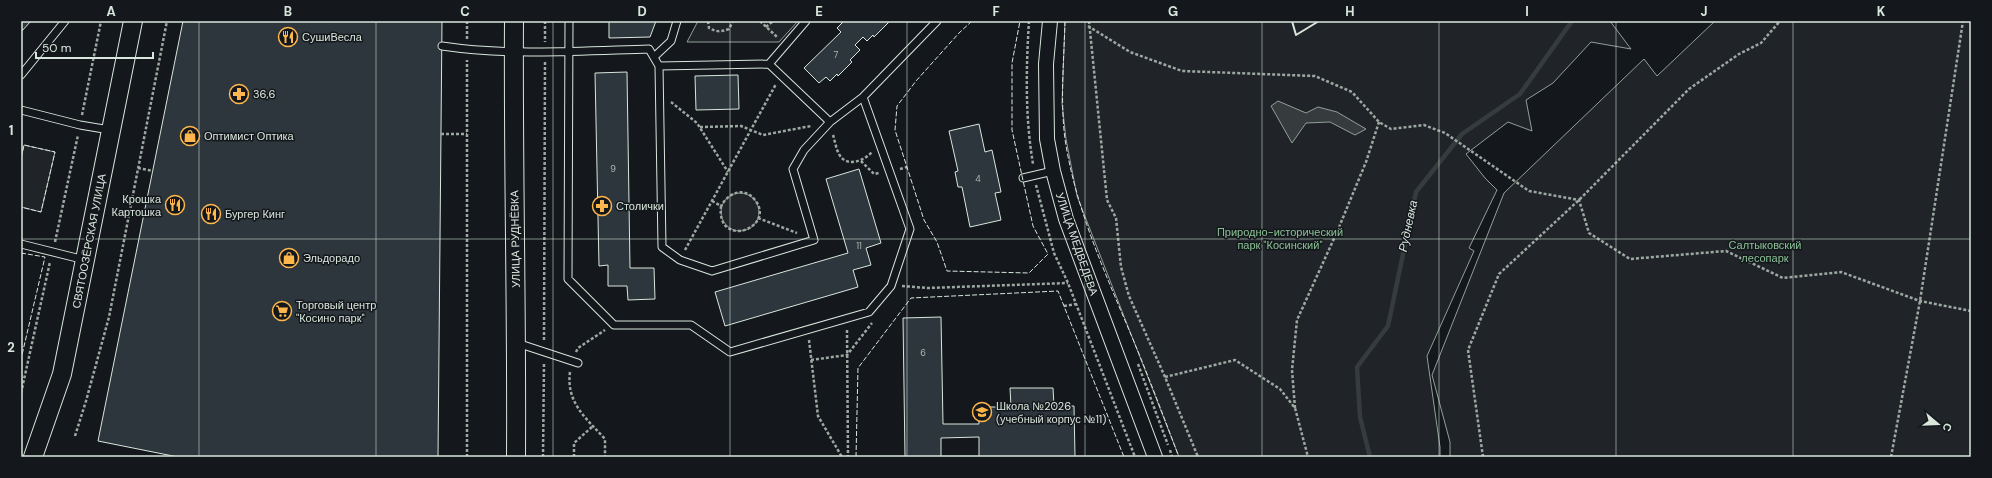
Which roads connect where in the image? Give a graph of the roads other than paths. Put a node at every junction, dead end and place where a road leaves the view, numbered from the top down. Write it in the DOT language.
graph roads {
  1 [pos="65,21"];
  2 [pos="133,21"];
  3 [pos="514,21"];
  4 [pos="569,21"];
  5 [pos="677,21"];
  6 [pos="806,21"];
  7 [pos="937,21"];
  8 [pos="1050,21"];
  9 [pos="442,46"];
  10 [pos="514,51"];
  11 [pos="570,51"];
  12 [pos="654,57"];
  13 [pos="769,64"];
  14 [pos="660,66"];
  15 [pos="21,75"];
  16 [pos="863,97"];
  17 [pos="21,110"];
  18 [pos="830,122"];
  19 [pos="110,130"];
  20 [pos="1053,172"];
  21 [pos="1023,178"];
  22 [pos="21,244"];
  23 [pos="85,260"];
  24 [pos="517,343"];
  25 [pos="575,362"];
  26 [pos="33,457"];
  27 [pos="516,457"];
  28 [pos="1155,457"];
  1 -- 15 [label="lane"];
  2 -- 19 [label="street, СВЯТООЗЁРСКАЯ УЛИЦА"];
  3 -- 10 [label="street, УЛИЦА РУДНЁВКА"];
  4 -- 11 [label="lane"];
  5 -- 12 [label="lane"];
  6 -- 13 [label="lane"];
  7 -- 16 [label="lane"];
  8 -- 20 [label="street, УЛИЦА МЕДВЕДЕВА"];
  9 -- 10 [label="lane"];
  10 -- 11 [label="lane"];
  10 -- 24 [label="street, УЛИЦА РУДНЁВКА"];
  11 -- 12 [label="lane"];
  11 -- 16 [label="lane"];
  12 -- 14 [label="lane"];
  13 -- 14 [label="lane"];
  13 -- 18 [label="lane"];
  14 -- 18 [label="lane"];
  16 -- 18 [label="lane"];
  17 -- 19 [label="lane"];
  19 -- 23 [label="street, СВЯТООЗЁРСКАЯ УЛИЦА"];
  20 -- 21 [label="lane"];
  20 -- 28 [label="street, УЛИЦА МЕДВЕДЕВА"];
  22 -- 23 [label="lane"];
  23 -- 26 [label="street, СВЯТООЗЁРСКАЯ УЛИЦА"];
  24 -- 25 [label="lane"];
  24 -- 27 [label="street, УЛИЦА РУДНЁВКА"];
}
